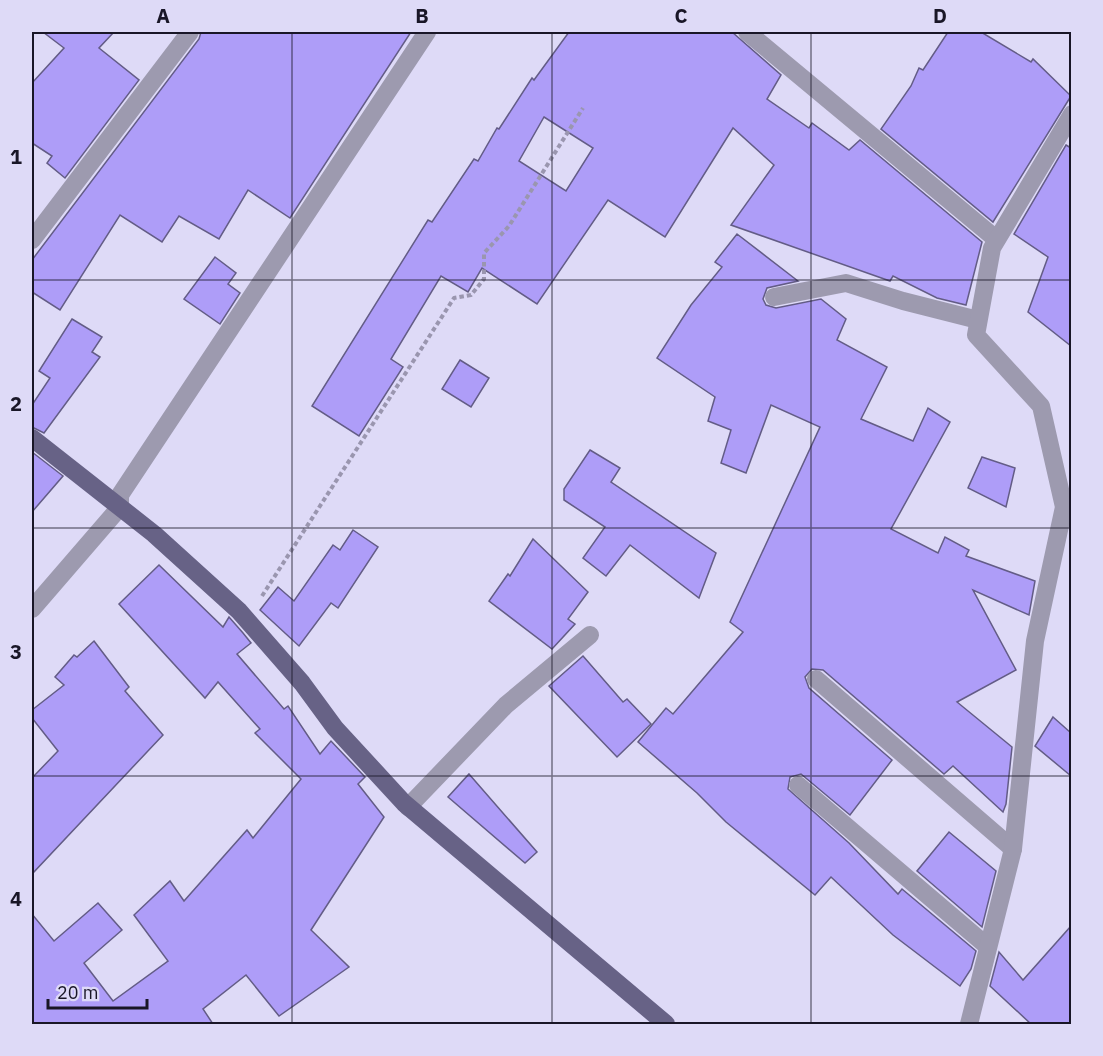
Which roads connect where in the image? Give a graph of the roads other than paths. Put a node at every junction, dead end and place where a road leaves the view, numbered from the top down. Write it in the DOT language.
graph roads {
  1 [pos="190,32"];
  2 [pos="427,32"];
  3 [pos="747,32"];
  4 [pos="1071,114"];
  5 [pos="32,240"];
  6 [pos="996,240"];
  7 [pos="774,297"];
  8 [pos="978,320"];
  9 [pos="32,438"];
  10 [pos="120,507"];
  11 [pos="32,609"];
  12 [pos="590,635"];
  13 [pos="816,679"];
  14 [pos="798,785"];
  15 [pos="408,807"];
  16 [pos="1013,849"];
  17 [pos="987,946"];
  18 [pos="666,1024"];
  19 [pos="969,1024"];
  1 -- 5 [label="street"];
  2 -- 10 [label="street"];
  3 -- 6 [label="street"];
  4 -- 6 [label="street"];
  6 -- 8 [label="street"];
  7 -- 8 [label="street"];
  8 -- 16 [label="street"];
  9 -- 10 [label="main road"];
  10 -- 11 [label="street"];
  10 -- 15 [label="main road"];
  12 -- 15 [label="street"];
  13 -- 16 [label="street"];
  14 -- 17 [label="street"];
  15 -- 18 [label="main road"];
  16 -- 17 [label="street"];
  17 -- 19 [label="street"];
}
